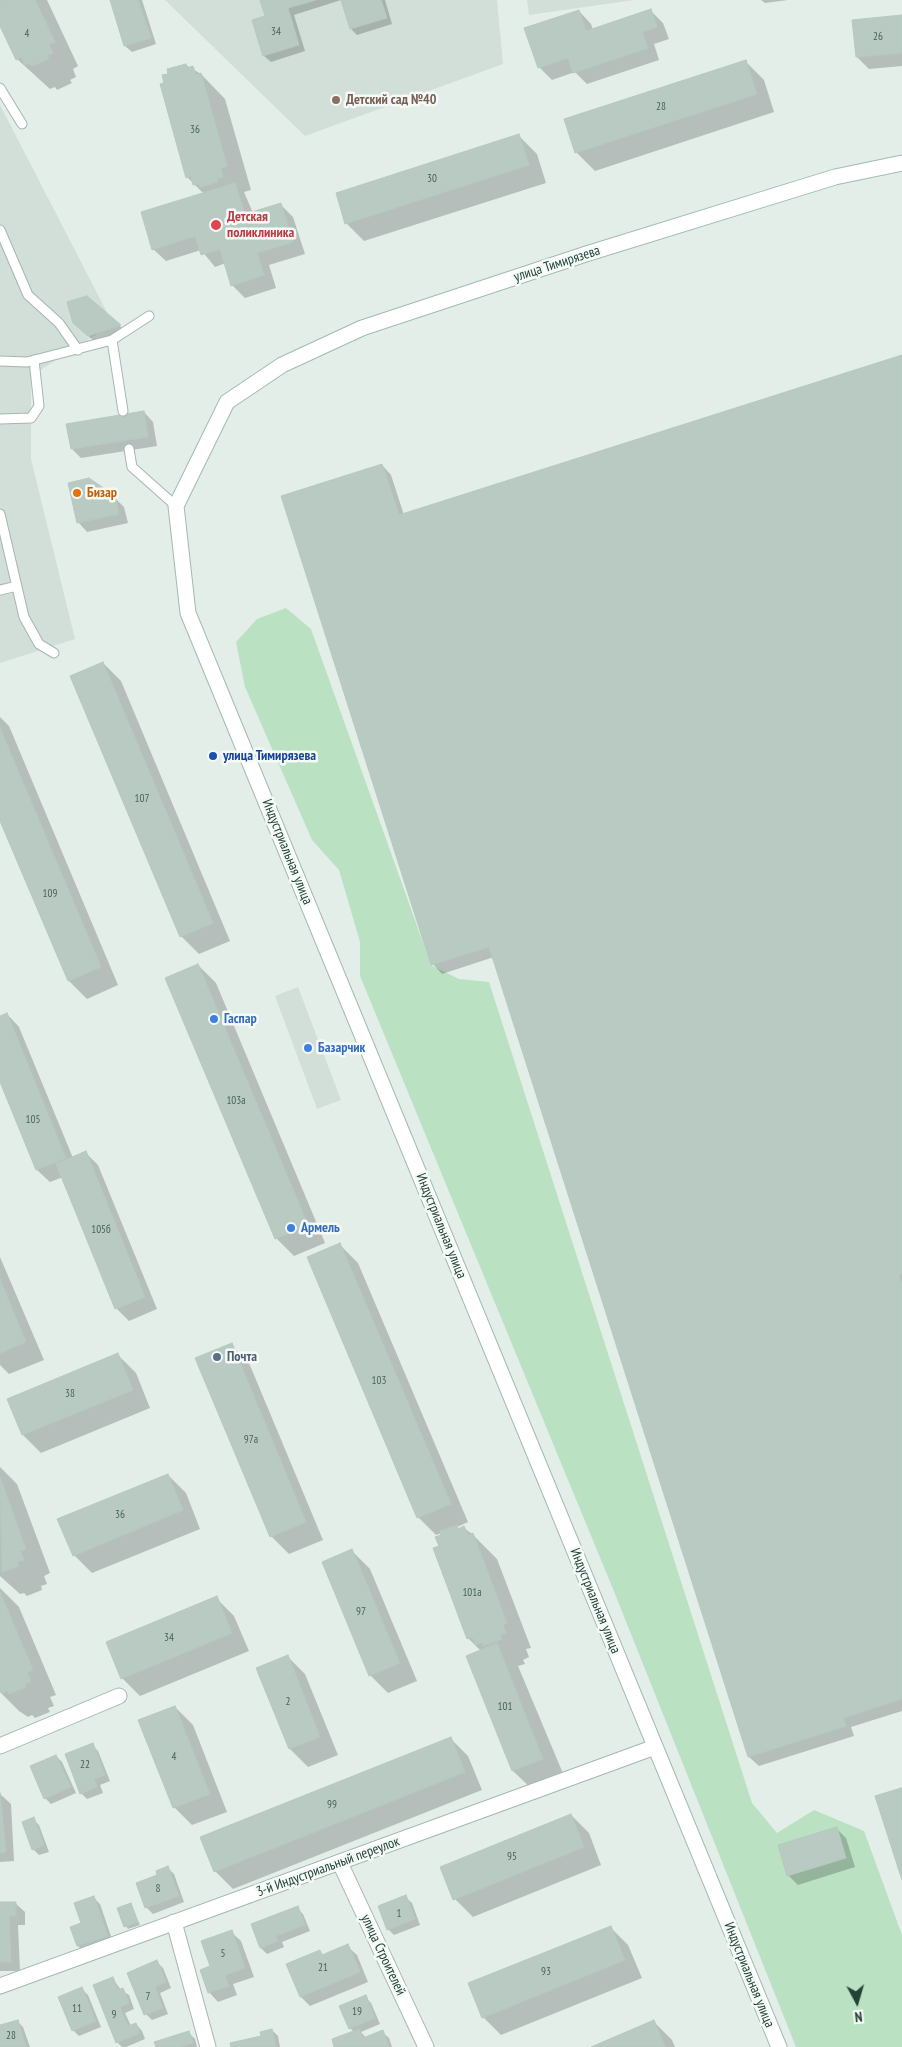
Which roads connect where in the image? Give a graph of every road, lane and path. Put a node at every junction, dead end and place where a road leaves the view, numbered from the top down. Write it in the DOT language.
graph roads {
  1 [pos="0,88"];
  2 [pos="22,124"];
  3 [pos="902,163"];
  4 [pos="0,230"];
  5 [pos="149,316"];
  6 [pos="112,340"];
  7 [pos="78,350"];
  8 [pos="34,360"];
  9 [pos="0,361"];
  10 [pos="123,411"];
  11 [pos="0,419"];
  12 [pos="129,449"];
  13 [pos="176,506"];
  14 [pos="0,514"];
  15 [pos="17,586"];
  16 [pos="0,590"];
  17 [pos="54,654"];
  18 [pos="118,1696"];
  19 [pos="0,1746"];
  20 [pos="655,1747"];
  21 [pos="340,1864"];
  22 [pos="174,1922"];
  23 [pos="0,1986"];
  24 [pos="208,2047"];
  25 [pos="426,2047"];
  26 [pos="778,2047"];
  1 -- 2 [label="lane"];
  3 -- 13 [label="street, улица Тимирязева"];
  4 -- 7 [label="lane"];
  5 -- 6 [label="lane"];
  6 -- 7 [label="lane"];
  6 -- 10 [label="lane"];
  7 -- 8 [label="lane"];
  8 -- 9 [label="lane"];
  8 -- 11 [label="lane"];
  12 -- 13 [label="lane"];
  13 -- 20 [label="street, Индустриальная улица"];
  14 -- 15 [label="lane"];
  15 -- 16 [label="lane"];
  15 -- 17 [label="lane"];
  18 -- 19 [label="street"];
  20 -- 21 [label="street, 3-й Индустриальный переулок"];
  20 -- 26 [label="street, Индустриальная улица"];
  21 -- 22 [label="street, 3-й Индустриальный переулок"];
  21 -- 25 [label="street, улица Строителей"];
  22 -- 23 [label="street, 3-й Индустриальный переулок"];
  22 -- 24 [label="street"];
}
